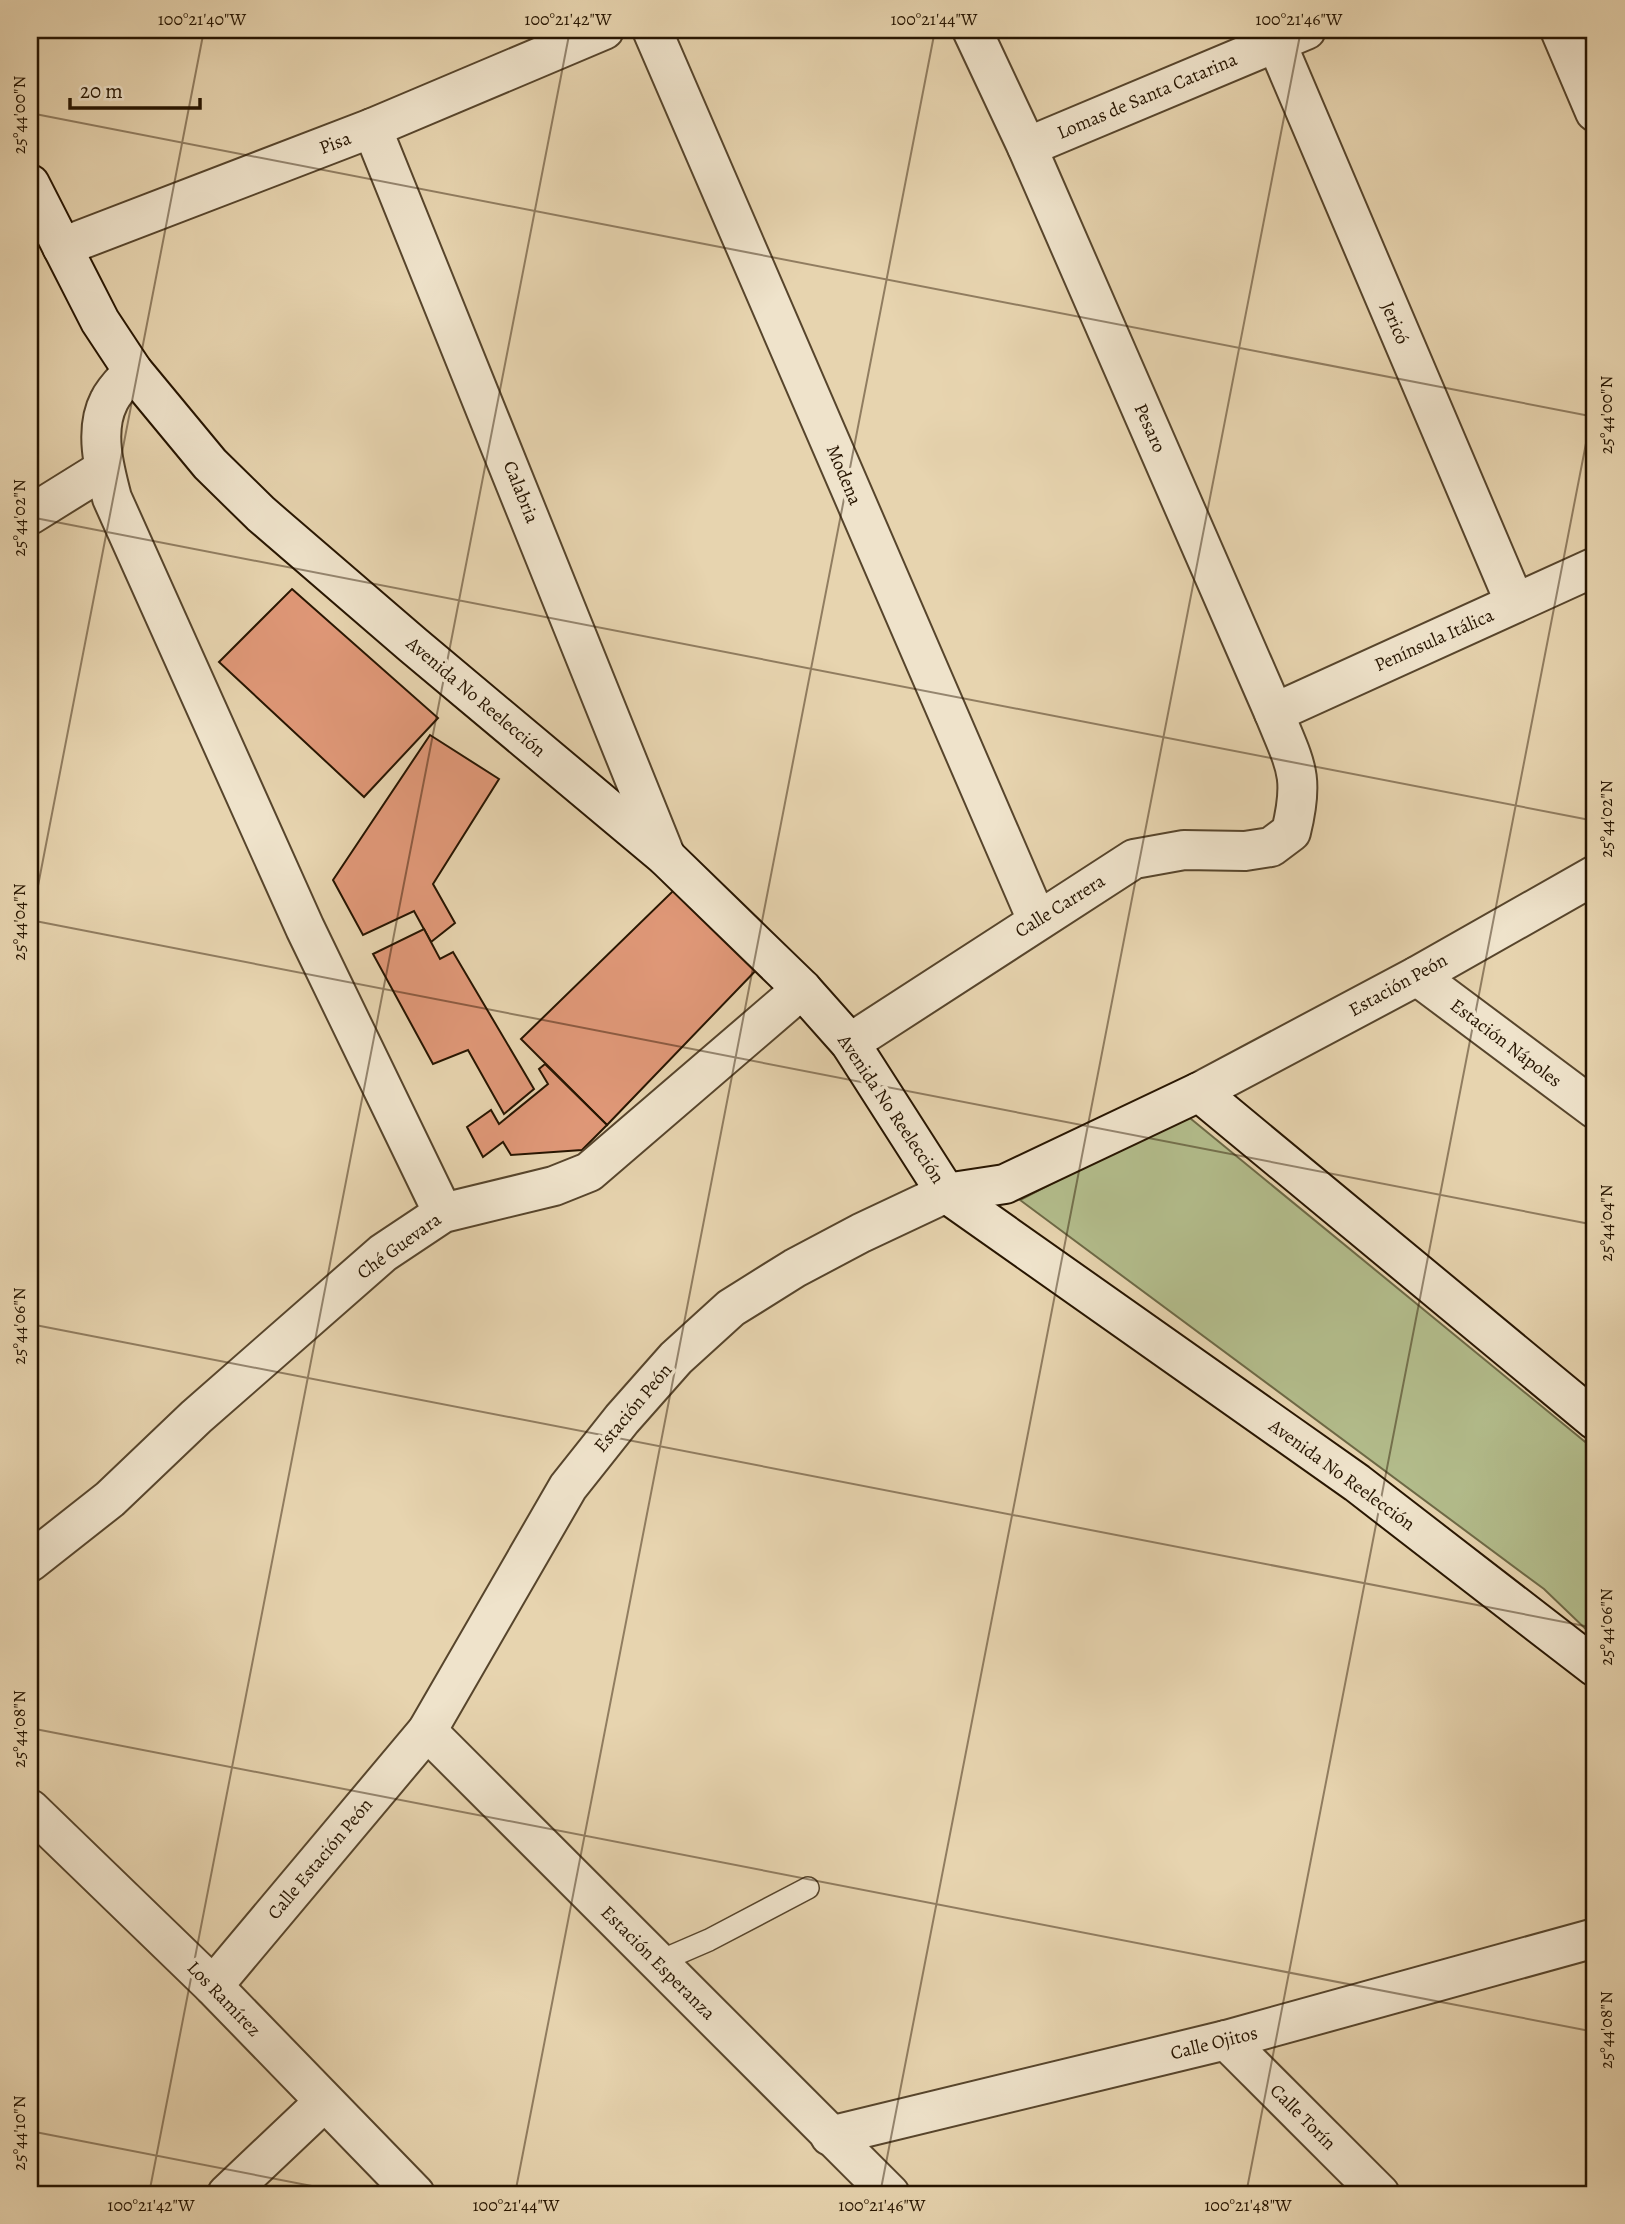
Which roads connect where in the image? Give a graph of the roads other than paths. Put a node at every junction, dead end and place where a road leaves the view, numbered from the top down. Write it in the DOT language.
graph roads {
  1 [pos="604,30"];
  2 [pos="652,30"];
  3 [pos="972,30"];
  4 [pos="1560,30"];
  5 [pos="1291,36"];
  6 [pos="1595,112"];
  7 [pos="372,128"];
  8 [pos="1027,147"];
  9 [pos="30,184"];
  10 [pos="62,247"];
  11 [pos="133,371"];
  12 [pos="104,468"];
  13 [pos="30,515"];
  14 [pos="1595,567"];
  15 [pos="1515,603"];
  16 [pos="1274,713"];
  17 [pos="1291,832"];
  18 [pos="666,857"];
  19 [pos="1595,875"];
  20 [pos="1037,920"];
  21 [pos="1417,976"];
  22 [pos="802,989"];
  23 [pos="849,1043"];
  24 [pos="1199,1092"];
  25 [pos="1595,1109"];
  26 [pos="946,1193"];
  27 [pos="443,1213"];
  28 [pos="1595,1420"];
  29 [pos="30,1562"];
  30 [pos="1595,1667"];
  31 [pos="428,1731"];
  32 [pos="30,1809"];
  33 [pos="808,1888"];
  34 [pos="1595,1938"];
  35 [pos="658,1962"];
  36 [pos="213,1986"];
  37 [pos="1226,2040"];
  38 [pos="323,2102"];
  39 [pos="830,2136"];
  40 [pos="227,2194"];
  41 [pos="415,2194"];
  42 [pos="890,2194"];
  43 [pos="1380,2194"];
  1 -- 7 [label="street, Pisa"];
  2 -- 20 [label="street, Modena"];
  3 -- 8 [label="street, Pesaro"];
  4 -- 6 [label="street"];
  5 -- 8 [label="street, Lomas de Santa Catarina"];
  5 -- 15 [label="street, Jericó"];
  7 -- 10 [label="street, Pisa"];
  7 -- 18 [label="street, Calabria"];
  8 -- 16 [label="street, Pesaro"];
  9 -- 10 [label="street, Avenida No Reelección"];
  10 -- 11 [label="street, Avenida No Reelección"];
  11 -- 12 [label="street"];
  11 -- 18 [label="street, Avenida No Reelección"];
  12 -- 13 [label="street"];
  12 -- 27 [label="street"];
  14 -- 15 [label="street, Península Itálica"];
  15 -- 16 [label="street, Península Itálica"];
  16 -- 17 [label="street, Pesaro"];
  17 -- 20 [label="street, Calle Carrera"];
  18 -- 22 [label="street, Avenida No Reelección"];
  19 -- 21 [label="street, Estación Peón"];
  20 -- 23 [label="street, Calle Carrera"];
  21 -- 24 [label="street, Estación Peón"];
  21 -- 25 [label="street, Estación Nápoles"];
  22 -- 23 [label="street, Avenida No Reelección"];
  22 -- 27 [label="street, Ché Guevara"];
  23 -- 26 [label="street, Avenida No Reelección"];
  24 -- 26 [label="street, Avenida No Reelección"];
  24 -- 28 [label="street"];
  26 -- 30 [label="street, Avenida No Reelección"];
  26 -- 31 [label="street, Estación Peón"];
  27 -- 29 [label="street, Ché Guevara"];
  31 -- 35 [label="street, Estación Esperanza"];
  31 -- 36 [label="street, Calle Estación Peón"];
  32 -- 36 [label="street, Los Ramírez"];
  33 -- 35 [label="lane"];
  34 -- 37 [label="street, Calle Ojitos"];
  35 -- 39 [label="street, Estación Esperanza"];
  36 -- 38 [label="street, Los Ramírez"];
  37 -- 39 [label="street, Calle Ojitos"];
  37 -- 43 [label="street, Calle Torín"];
  38 -- 40 [label="street"];
  38 -- 41 [label="street, Los Ramírez"];
  39 -- 42 [label="street, Estación Esperanza"];
}
